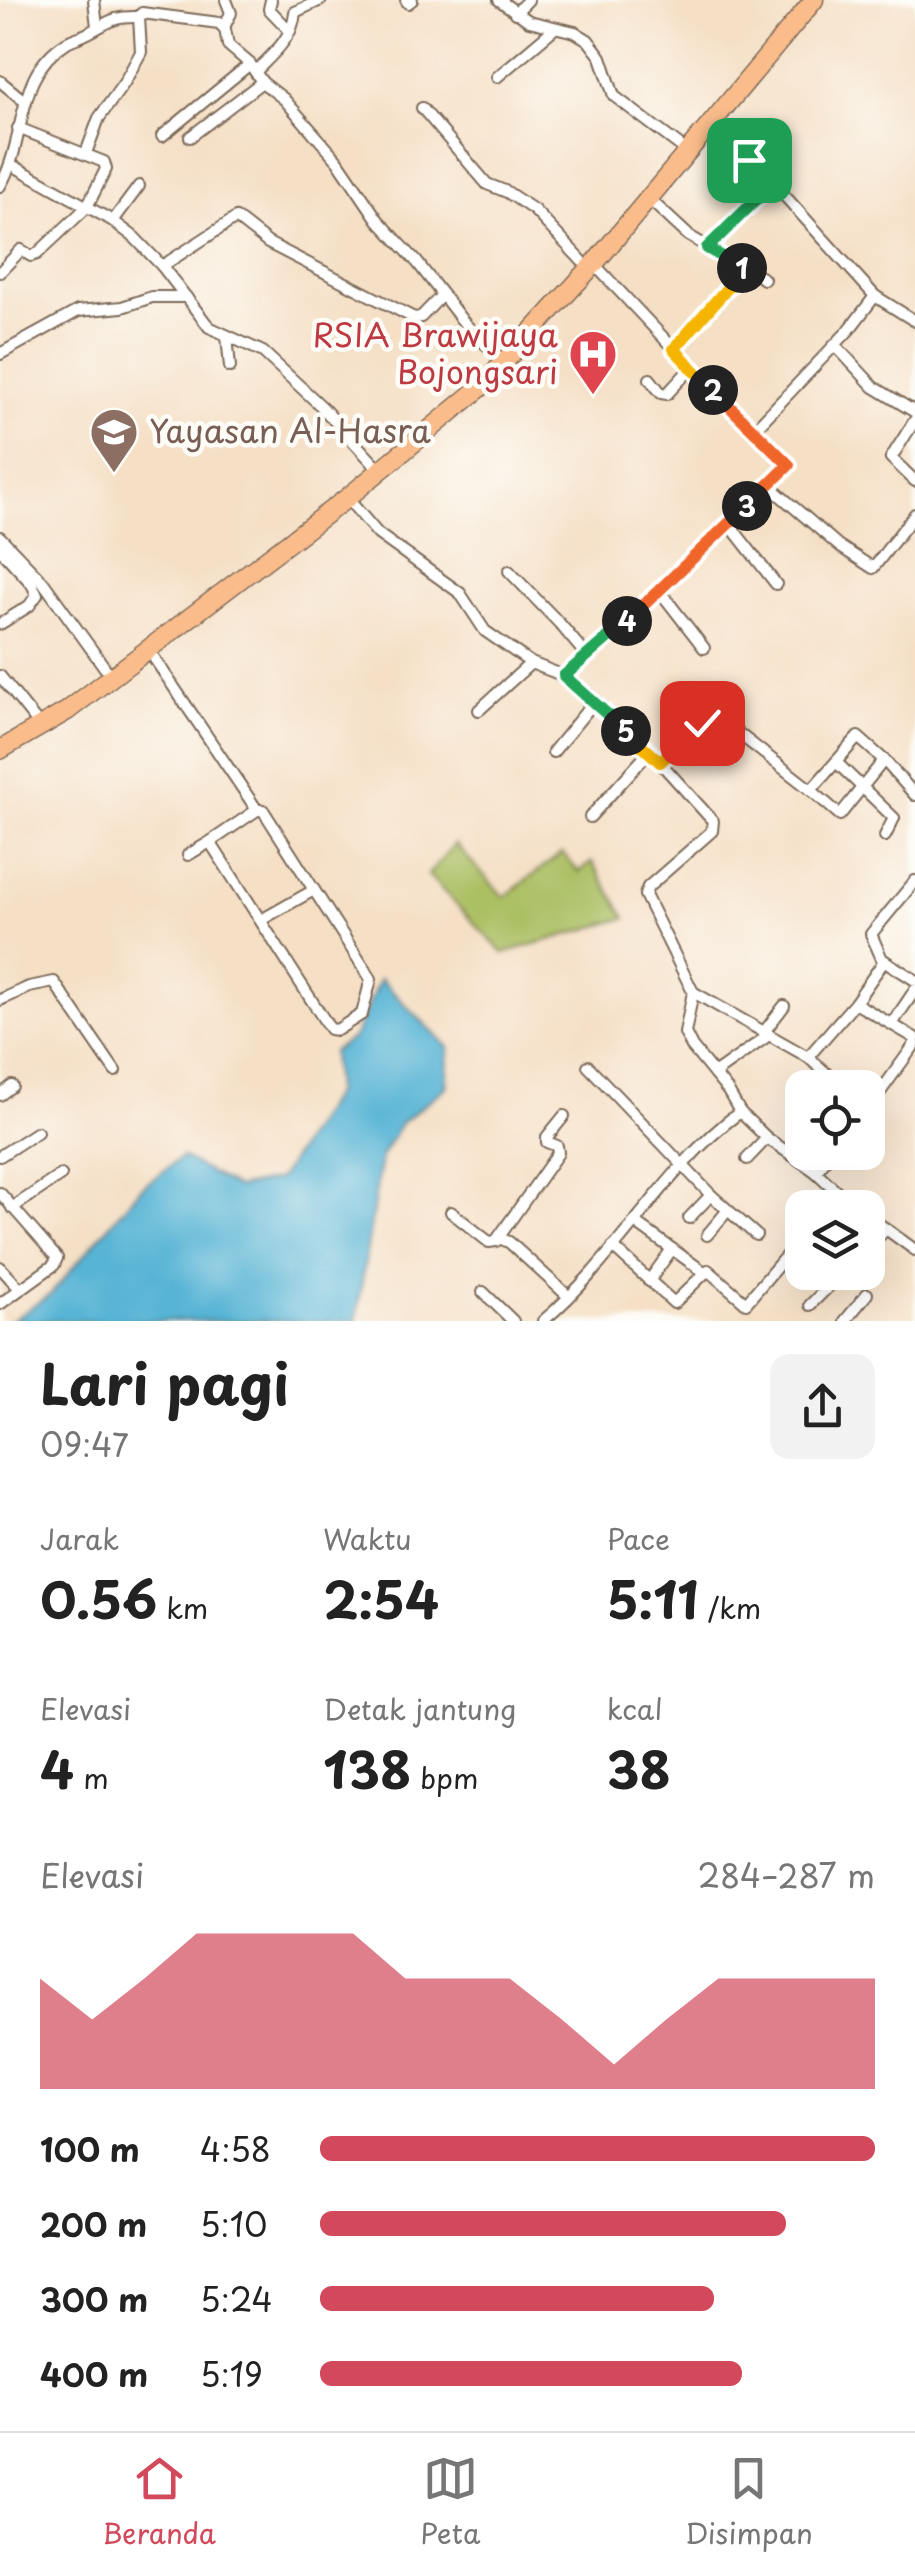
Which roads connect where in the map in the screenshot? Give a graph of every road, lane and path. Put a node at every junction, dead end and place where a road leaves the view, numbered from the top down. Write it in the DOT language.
graph roads {
  1 [pos="94,0"];
  2 [pos="226,0"];
  3 [pos="271,0"];
  4 [pos="320,0"];
  5 [pos="498,0"];
  6 [pos="528,0"];
  7 [pos="802,0"];
  8 [pos="814,0"];
  9 [pos="514,13"];
  10 [pos="140,17"];
  11 [pos="97,27"];
  12 [pos="224,27"];
  13 [pos="555,28"];
  14 [pos="290,31"];
  15 [pos="256,72"];
  16 [pos="497,77"];
  17 [pos="0,81"];
  18 [pos="23,100"];
  19 [pos="422,108"];
  20 [pos="18,128"];
  21 [pos="708,128"];
  22 [pos="162,136"];
  23 [pos="190,137"];
  24 [pos="683,148"];
  25 [pos="86,153"];
  26 [pos="12,165"];
  27 [pos="773,183"];
  28 [pos="0,186"];
  29 [pos="139,186"];
  30 [pos="648,198"];
  31 [pos="87,207"];
  32 [pos="113,222"];
  33 [pos="707,248"];
  34 [pos="588,263"];
  35 [pos="162,266"];
  36 [pos="744,269"];
  37 [pos="0,272"];
  38 [pos="764,279"];
  39 [pos="442,295"];
  40 [pos="875,296"];
  41 [pos="186,298"];
  42 [pos="915,321"];
  43 [pos="227,336"];
  44 [pos="835,344"];
  45 [pos="674,349"];
  46 [pos="0,354"];
  47 [pos="501,360"];
  48 [pos="230,367"];
  49 [pos="691,368"];
  50 [pos="650,379"];
  51 [pos="915,412"];
  52 [pos="915,420"];
  53 [pos="754,429"];
  54 [pos="376,465"];
  55 [pos="915,481"];
  56 [pos="768,485"];
  57 [pos="347,498"];
  58 [pos="915,514"];
  59 [pos="728,524"];
  60 [pos="0,537"];
  61 [pos="0,549"];
  62 [pos="509,571"];
  63 [pos="776,584"];
  64 [pos="659,590"];
  65 [pos="211,594"];
  66 [pos="0,624"];
  67 [pos="704,648"];
  68 [pos="148,650"];
  69 [pos="586,656"];
  70 [pos="531,663"];
  71 [pos="105,668"];
  72 [pos="0,676"];
  73 [pos="564,676"];
  74 [pos="594,702"];
  75 [pos="479,710"];
  76 [pos="36,723"];
  77 [pos="0,738"];
  78 [pos="0,750"];
  79 [pos="650,751"];
  80 [pos="553,752"];
  81 [pos="884,760"];
  82 [pos="660,762"];
  83 [pos="836,762"];
  84 [pos="864,788"];
  85 [pos="811,790"];
  86 [pos="915,795"];
  87 [pos="258,810"];
  88 [pos="590,817"];
  89 [pos="885,836"];
  90 [pos="210,842"];
  91 [pos="188,855"];
  92 [pos="915,881"];
  93 [pos="314,890"];
  94 [pos="262,920"];
  95 [pos="884,960"];
  96 [pos="915,980"];
  97 [pos="915,990"];
  98 [pos="693,992"];
  99 [pos="0,1000"];
  100 [pos="855,1003"];
  101 [pos="784,1006"];
  102 [pos="892,1024"];
  103 [pos="767,1033"];
  104 [pos="915,1041"];
  105 [pos="808,1056"];
  106 [pos="588,1066"];
  107 [pos="823,1070"];
  108 [pos="114,1071"];
  109 [pos="714,1074"];
  110 [pos="885,1083"];
  111 [pos="12,1086"];
  112 [pos="0,1095"];
  113 [pos="740,1112"];
  114 [pos="564,1116"];
  115 [pos="38,1132"];
  116 [pos="767,1138"];
  117 [pos="0,1156"];
  118 [pos="748,1160"];
  119 [pos="682,1166"];
  120 [pos="816,1172"];
  121 [pos="61,1174"];
  122 [pos="835,1190"];
  123 [pos="0,1193"];
  124 [pos="711,1195"];
  125 [pos="12,1208"];
  126 [pos="728,1210"];
  127 [pos="451,1212"];
  128 [pos="689,1218"];
  129 [pos="636,1223"];
  130 [pos="886,1229"];
  131 [pos="707,1235"];
  132 [pos="756,1235"];
  133 [pos="499,1238"];
  134 [pos="613,1247"];
  135 [pos="672,1249"];
  136 [pos="915,1250"];
  137 [pos="785,1257"];
  138 [pos="0,1267"];
  139 [pos="704,1272"];
  140 [pos="649,1281"];
  141 [pos="20,1289"];
  142 [pos="825,1290"];
  143 [pos="482,1292"];
  144 [pos="867,1294"];
  145 [pos="568,1296"];
  146 [pos="0,1304"];
  147 [pos="810,1305"];
  148 [pos="555,1311"];
  149 [pos="851,1319"];
  150 [pos="513,1321"];
  151 [pos="543,1321"];
  152 [pos="564,1321"];
  1 -- 11 [label="street"];
  2 -- 12 [label="street"];
  3 -- 14 [label="street"];
  4 -- 14 [label="street"];
  5 -- 9 [label="street"];
  6 -- 9 [label="street"];
  7 -- 24 [label="highway"];
  8 -- 21 [label="highway"];
  9 -- 13 [label="street"];
  10 -- 11 [label="street"];
  10 -- 12 [label="street"];
  10 -- 25 [label="street"];
  11 -- 18 [label="street"];
  12 -- 15 [label="street"];
  13 -- 16 [label="street"];
  13 -- 24 [label="street"];
  14 -- 15 [label="street"];
  15 -- 22 [label="street"];
  15 -- 23 [label="street"];
  15 -- 39 [label="street"];
  17 -- 18 [label="street"];
  18 -- 20 [label="street"];
  19 -- 34 [label="street"];
  20 -- 25 [label="street"];
  20 -- 26 [label="street"];
  21 -- 24 [label="highway"];
  21 -- 27 [label="street"];
  24 -- 30 [label="highway"];
  24 -- 34 [label="highway"];
  25 -- 31 [label="street"];
  26 -- 28 [label="street"];
  26 -- 31 [label="street"];
  27 -- 33 [label="street"];
  27 -- 40 [label="street"];
  29 -- 32 [label="street"];
  30 -- 33 [label="street"];
  30 -- 34 [label="highway"];
  31 -- 32 [label="street"];
  31 -- 37 [label="street"];
  32 -- 35 [label="street"];
  33 -- 36 [label="street"];
  34 -- 45 [label="street"];
  34 -- 47 [label="highway"];
  35 -- 39 [label="street"];
  35 -- 41 [label="street"];
  36 -- 38 [label="street"];
  36 -- 45 [label="street"];
  39 -- 47 [label="street"];
  40 -- 42 [label="street"];
  40 -- 44 [label="street"];
  41 -- 43 [label="street"];
  41 -- 46 [label="street"];
  43 -- 48 [label="street"];
  43 -- 54 [label="street"];
  44 -- 51 [label="street"];
  44 -- 53 [label="street"];
  45 -- 49 [label="street"];
  47 -- 54 [label="highway"];
  47 -- 57 [label="highway"];
  49 -- 50 [label="street"];
  49 -- 53 [label="street"];
  52 -- 55 [label="street"];
  53 -- 56 [label="street"];
  54 -- 65 [label="highway"];
  56 -- 58 [label="street"];
  56 -- 59 [label="street"];
  57 -- 65 [label="highway"];
  57 -- 70 [label="street"];
  59 -- 63 [label="street"];
  59 -- 64 [label="street"];
  60 -- 71 [label="street"];
  61 -- 66 [label="street"];
  62 -- 69 [label="street"];
  64 -- 67 [label="street"];
  64 -- 69 [label="street"];
  65 -- 68 [label="highway"];
  65 -- 71 [label="highway"];
  68 -- 76 [label="highway"];
  68 -- 87 [label="street"];
  69 -- 73 [label="street"];
  70 -- 73 [label="street"];
  70 -- 75 [label="street"];
  71 -- 76 [label="highway"];
  72 -- 76 [label="street"];
  73 -- 74 [label="street"];
  74 -- 79 [label="street"];
  74 -- 80 [label="street"];
  76 -- 77 [label="highway"];
  76 -- 78 [label="highway"];
  79 -- 82 [label="street"];
  79 -- 88 [label="street"];
  81 -- 83 [label="street"];
  81 -- 84 [label="street"];
  81 -- 86 [label="street"];
  82 -- 85 [label="street"];
  82 -- 98 [label="street"];
  83 -- 84 [label="street"];
  83 -- 85 [label="street"];
  84 -- 85 [label="street"];
  84 -- 89 [label="street"];
  87 -- 90 [label="street"];
  87 -- 93 [label="street"];
  90 -- 91 [label="street"];
  90 -- 94 [label="street"];
  92 -- 95 [label="street"];
  93 -- 94 [label="street"];
  93 -- 94 [label="street"];
  95 -- 96 [label="street"];
  95 -- 100 [label="street"];
  97 -- 102 [label="street"];
  98 -- 103 [label="street"];
  98 -- 109 [label="street"];
  99 -- 108 [label="street"];
  100 -- 102 [label="street"];
  100 -- 105 [label="street"];
  101 -- 103 [label="street"];
  102 -- 104 [label="street"];
  103 -- 105 [label="street"];
  103 -- 109 [label="street"];
  104 -- 110 [label="street"];
  105 -- 107 [label="street"];
  106 -- 119 [label="street"];
  109 -- 113 [label="street"];
  111 -- 112 [label="street"];
  113 -- 116 [label="street"];
  113 -- 119 [label="street"];
  114 -- 133 [label="street"];
  115 -- 117 [label="street"];
  116 -- 118 [label="street"];
  116 -- 120 [label="street"];
  119 -- 124 [label="street"];
  119 -- 129 [label="street"];
  120 -- 122 [label="street"];
  121 -- 125 [label="street"];
  123 -- 125 [label="street"];
  124 -- 126 [label="street"];
  124 -- 128 [label="street"];
  125 -- 141 [label="street"];
  126 -- 131 [label="street"];
  126 -- 132 [label="street"];
  127 -- 133 [label="street"];
  129 -- 134 [label="street"];
  129 -- 135 [label="street"];
  130 -- 136 [label="street"];
  133 -- 145 [label="street"];
  134 -- 140 [label="street"];
  134 -- 145 [label="street"];
  135 -- 139 [label="street"];
  135 -- 140 [label="street"];
  137 -- 139 [label="street"];
  138 -- 141 [label="street"];
  139 -- 140 [label="street"];
  141 -- 146 [label="street"];
  142 -- 147 [label="street"];
  143 -- 150 [label="street"];
  144 -- 149 [label="street"];
  145 -- 148 [label="street"];
  148 -- 151 [label="street"];
  148 -- 152 [label="street"];
}
